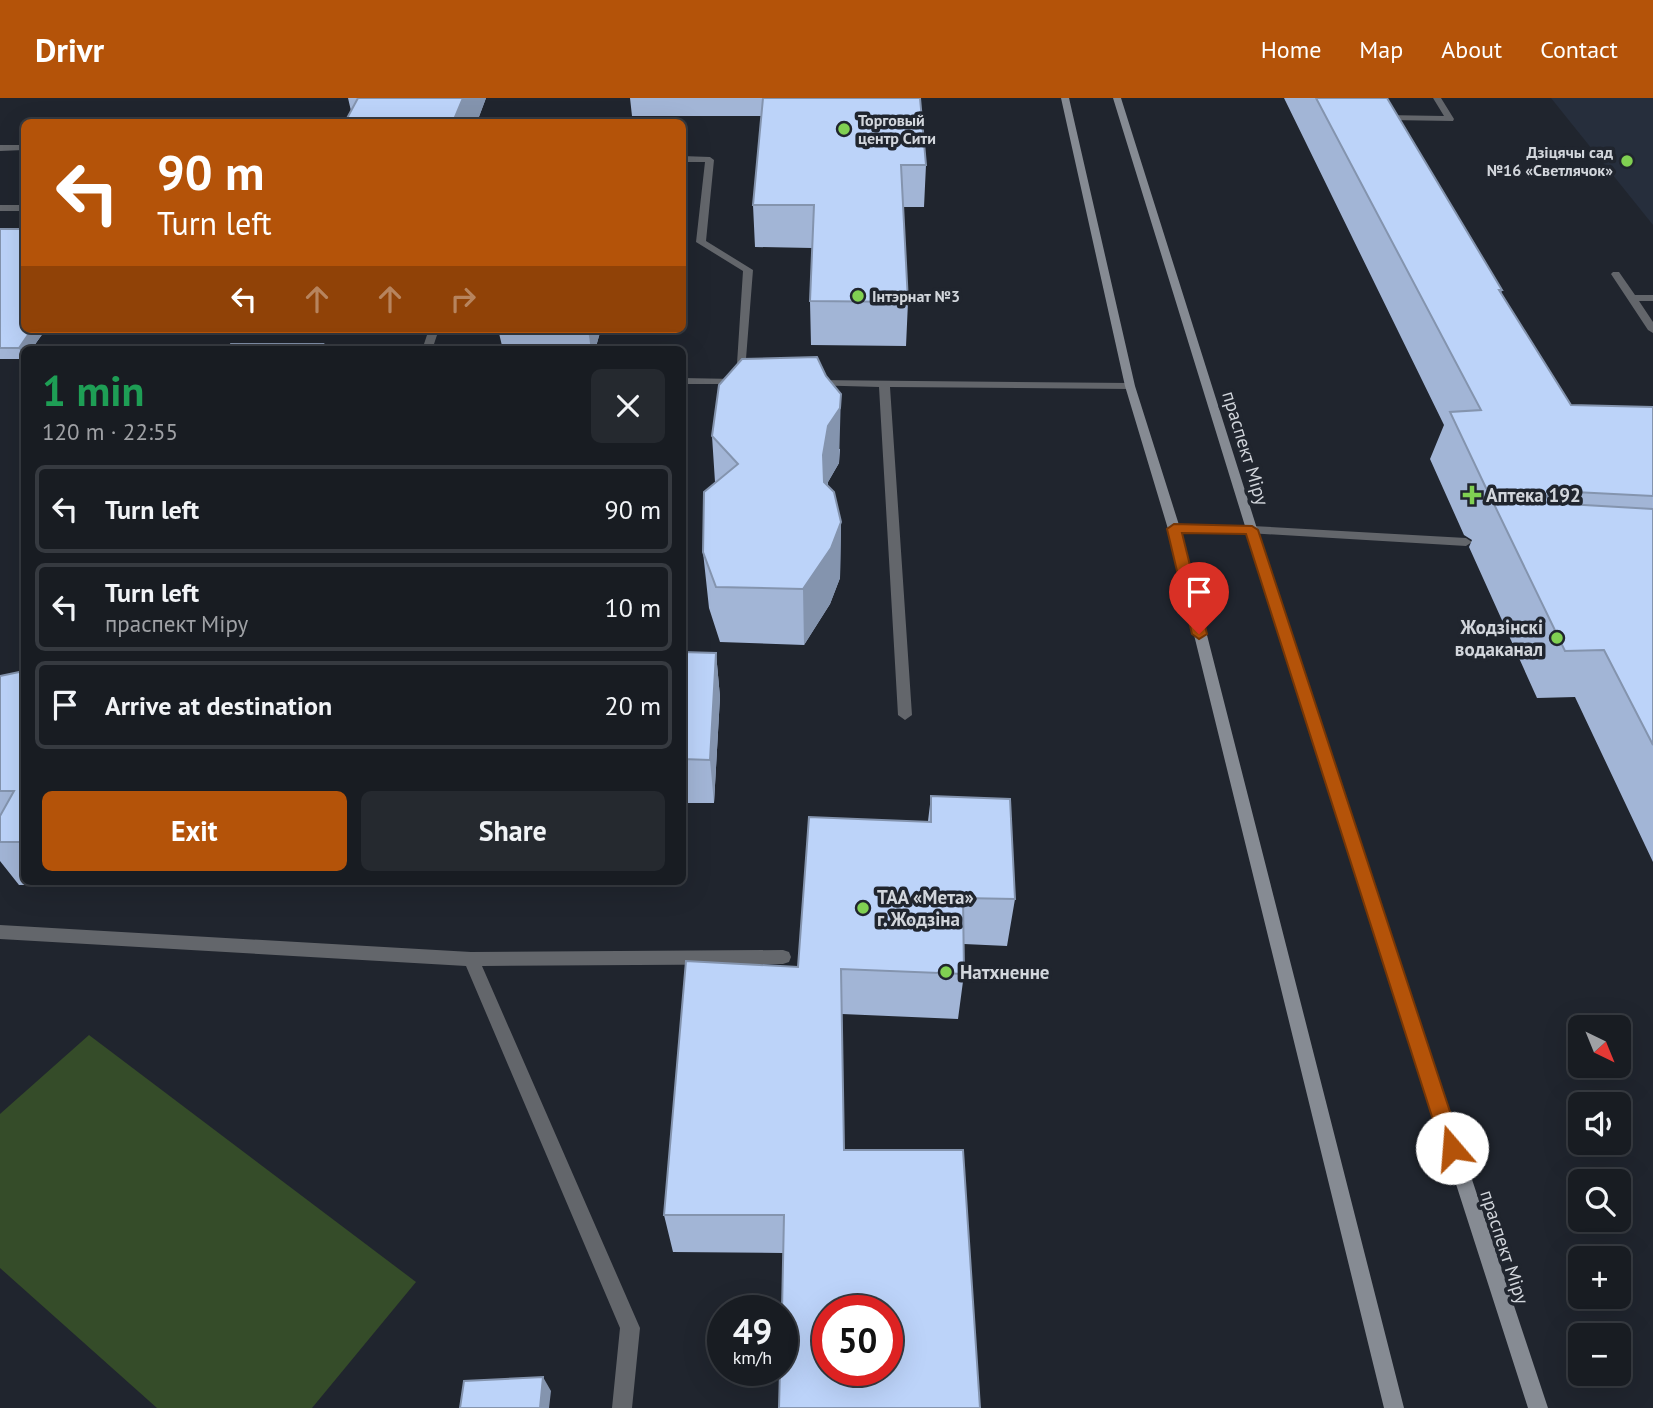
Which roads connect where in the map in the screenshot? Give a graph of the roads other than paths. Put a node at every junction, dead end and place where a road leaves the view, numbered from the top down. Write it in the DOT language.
graph roads {
  1 [pos="1065,98"];
  2 [pos="1117,98"];
  3 [pos="1437,98"];
  4 [pos="1391,129"];
  5 [pos="0,148"];
  6 [pos="21,148"];
  7 [pos="686,159"];
  8 [pos="0,208"];
  9 [pos="21,208"];
  10 [pos="1616,274"];
  11 [pos="1632,298"];
  12 [pos="1653,298"];
  13 [pos="1653,330"];
  14 [pos="686,382"];
  15 [pos="739,382"];
  16 [pos="752,382"];
  17 [pos="805,383"];
  18 [pos="884,383"];
  19 [pos="1130,386"];
  20 [pos="1174,529"];
  21 [pos="1252,530"];
  22 [pos="1466,542"];
  23 [pos="905,715"];
  24 [pos="0,932"];
  25 [pos="783,957"];
  26 [pos="471,959"];
  27 [pos="622,1408"];
  28 [pos="1394,1408"];
  29 [pos="1538,1408"];
  1 -- 19 [label="main road"];
  2 -- 21 [label="main road, праспект Міру"];
  3 -- 4 [label="lane"];
  5 -- 6 [label="lane"];
  7 -- 15 [label="lane"];
  8 -- 9 [label="lane"];
  10 -- 11 [label="lane"];
  11 -- 12 [label="lane"];
  11 -- 13 [label="lane"];
  14 -- 15 [label="lane"];
  15 -- 16 [label="lane"];
  17 -- 18 [label="lane"];
  18 -- 19 [label="lane"];
  18 -- 23 [label="lane"];
  19 -- 20 [label="main road"];
  20 -- 21 [label="main road"];
  20 -- 28 [label="main road"];
  21 -- 22 [label="lane"];
  21 -- 29 [label="main road, праспект Міру"];
  24 -- 26 [label="lane"];
  25 -- 26 [label="lane"];
  26 -- 27 [label="lane"];
}
